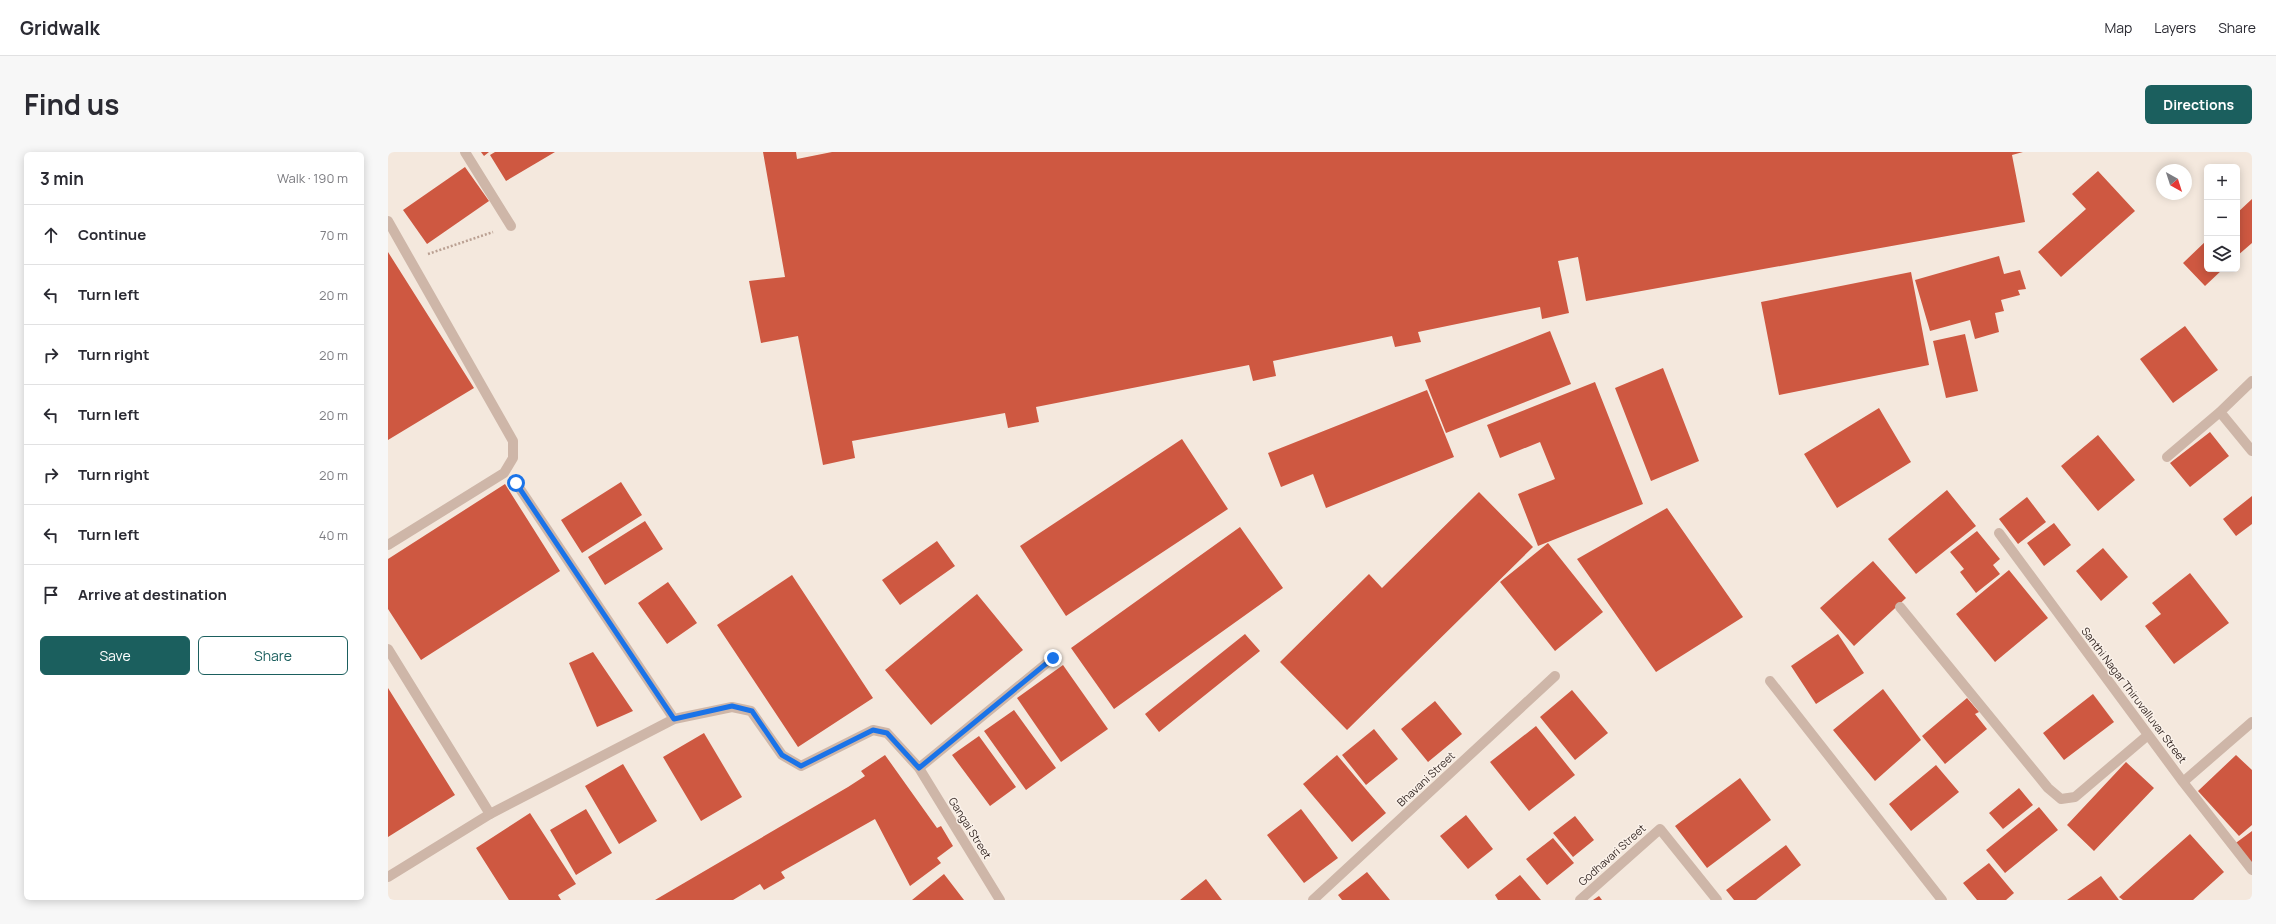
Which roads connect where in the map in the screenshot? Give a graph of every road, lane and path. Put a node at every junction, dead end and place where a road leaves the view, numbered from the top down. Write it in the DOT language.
graph roads {
  1 [pos="465,152"];
  2 [pos="388,221"];
  3 [pos="511,226"];
  4 [pos="410,260"];
  5 [pos="2252,381"];
  6 [pos="2220,412"];
  7 [pos="2252,451"];
  8 [pos="2167,457"];
  9 [pos="516,483"];
  10 [pos="1999,533"];
  11 [pos="388,545"];
  12 [pos="1900,607"];
  13 [pos="388,649"];
  14 [pos="1053,658"];
  15 [pos="1555,676"];
  16 [pos="1770,681"];
  17 [pos="674,719"];
  18 [pos="2252,722"];
  19 [pos="2148,735"];
  20 [pos="919,768"];
  21 [pos="2183,782"];
  22 [pos="490,814"];
  23 [pos="2252,870"];
  24 [pos="388,877"];
  25 [pos="1000,900"];
  26 [pos="1313,900"];
  27 [pos="1580,900"];
  28 [pos="1717,900"];
  29 [pos="1942,900"];
  1 -- 3 [label="street"];
  2 -- 4 [label="street"];
  3 -- 4 [label="path"];
  4 -- 11 [label="street"];
  5 -- 6 [label="street"];
  6 -- 7 [label="street"];
  6 -- 8 [label="street"];
  9 -- 17 [label="street"];
  10 -- 19 [label="street, Santhi Nagar Thiruvalluvar Street"];
  12 -- 19 [label="street"];
  13 -- 22 [label="street"];
  14 -- 20 [label="street"];
  15 -- 26 [label="street, Bhavani Street"];
  16 -- 29 [label="street"];
  17 -- 20 [label="street, Gangai Street"];
  17 -- 22 [label="street"];
  18 -- 21 [label="street"];
  19 -- 21 [label="street, Santhi Nagar Thiruvalluvar Street"];
  20 -- 25 [label="street, Gangai Street"];
  21 -- 23 [label="street, Santhi Nagar Thiruvalluvar Street"];
  22 -- 24 [label="street"];
  27 -- 28 [label="street, Godhavari Street"];
}
